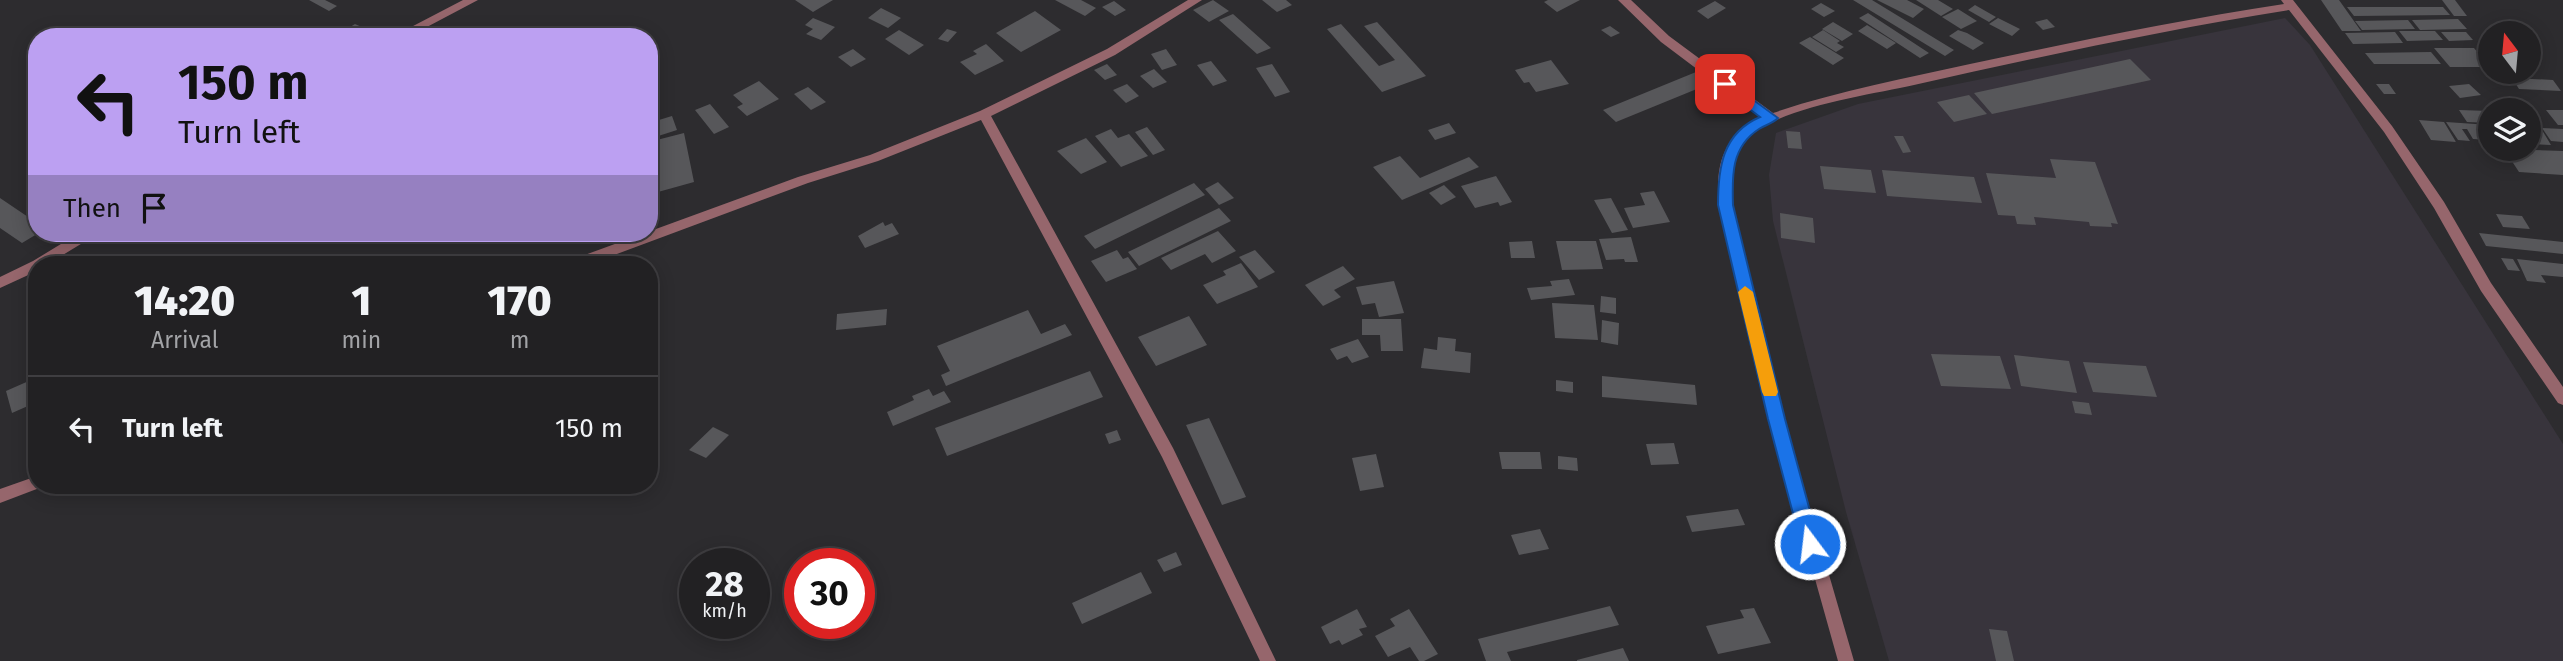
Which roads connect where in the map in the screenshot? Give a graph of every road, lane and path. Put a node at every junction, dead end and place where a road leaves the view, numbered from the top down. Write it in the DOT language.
graph roads {
  1 [pos="471,0"];
  2 [pos="1196,0"];
  3 [pos="1624,0"];
  4 [pos="2289,3"];
  5 [pos="416,28"];
  6 [pos="984,114"];
  7 [pos="1771,118"];
  8 [pos="658,234"];
  9 [pos="74,242"];
  10 [pos="635,242"];
  11 [pos="52,256"];
  12 [pos="598,256"];
  13 [pos="28,269"];
  14 [pos="0,283"];
  15 [pos="2563,399"];
  16 [pos="28,485"];
  17 [pos="0,496"];
  18 [pos="1268,661"];
  19 [pos="1846,661"];
  1 -- 5 [label="street"];
  2 -- 6 [label="street"];
  3 -- 7 [label="street"];
  4 -- 7 [label="street"];
  4 -- 15 [label="street"];
  6 -- 8 [label="street"];
  6 -- 18 [label="street"];
  7 -- 19 [label="street"];
  9 -- 11 [label="street"];
  10 -- 12 [label="street"];
  13 -- 14 [label="street"];
  16 -- 17 [label="street"];
}
